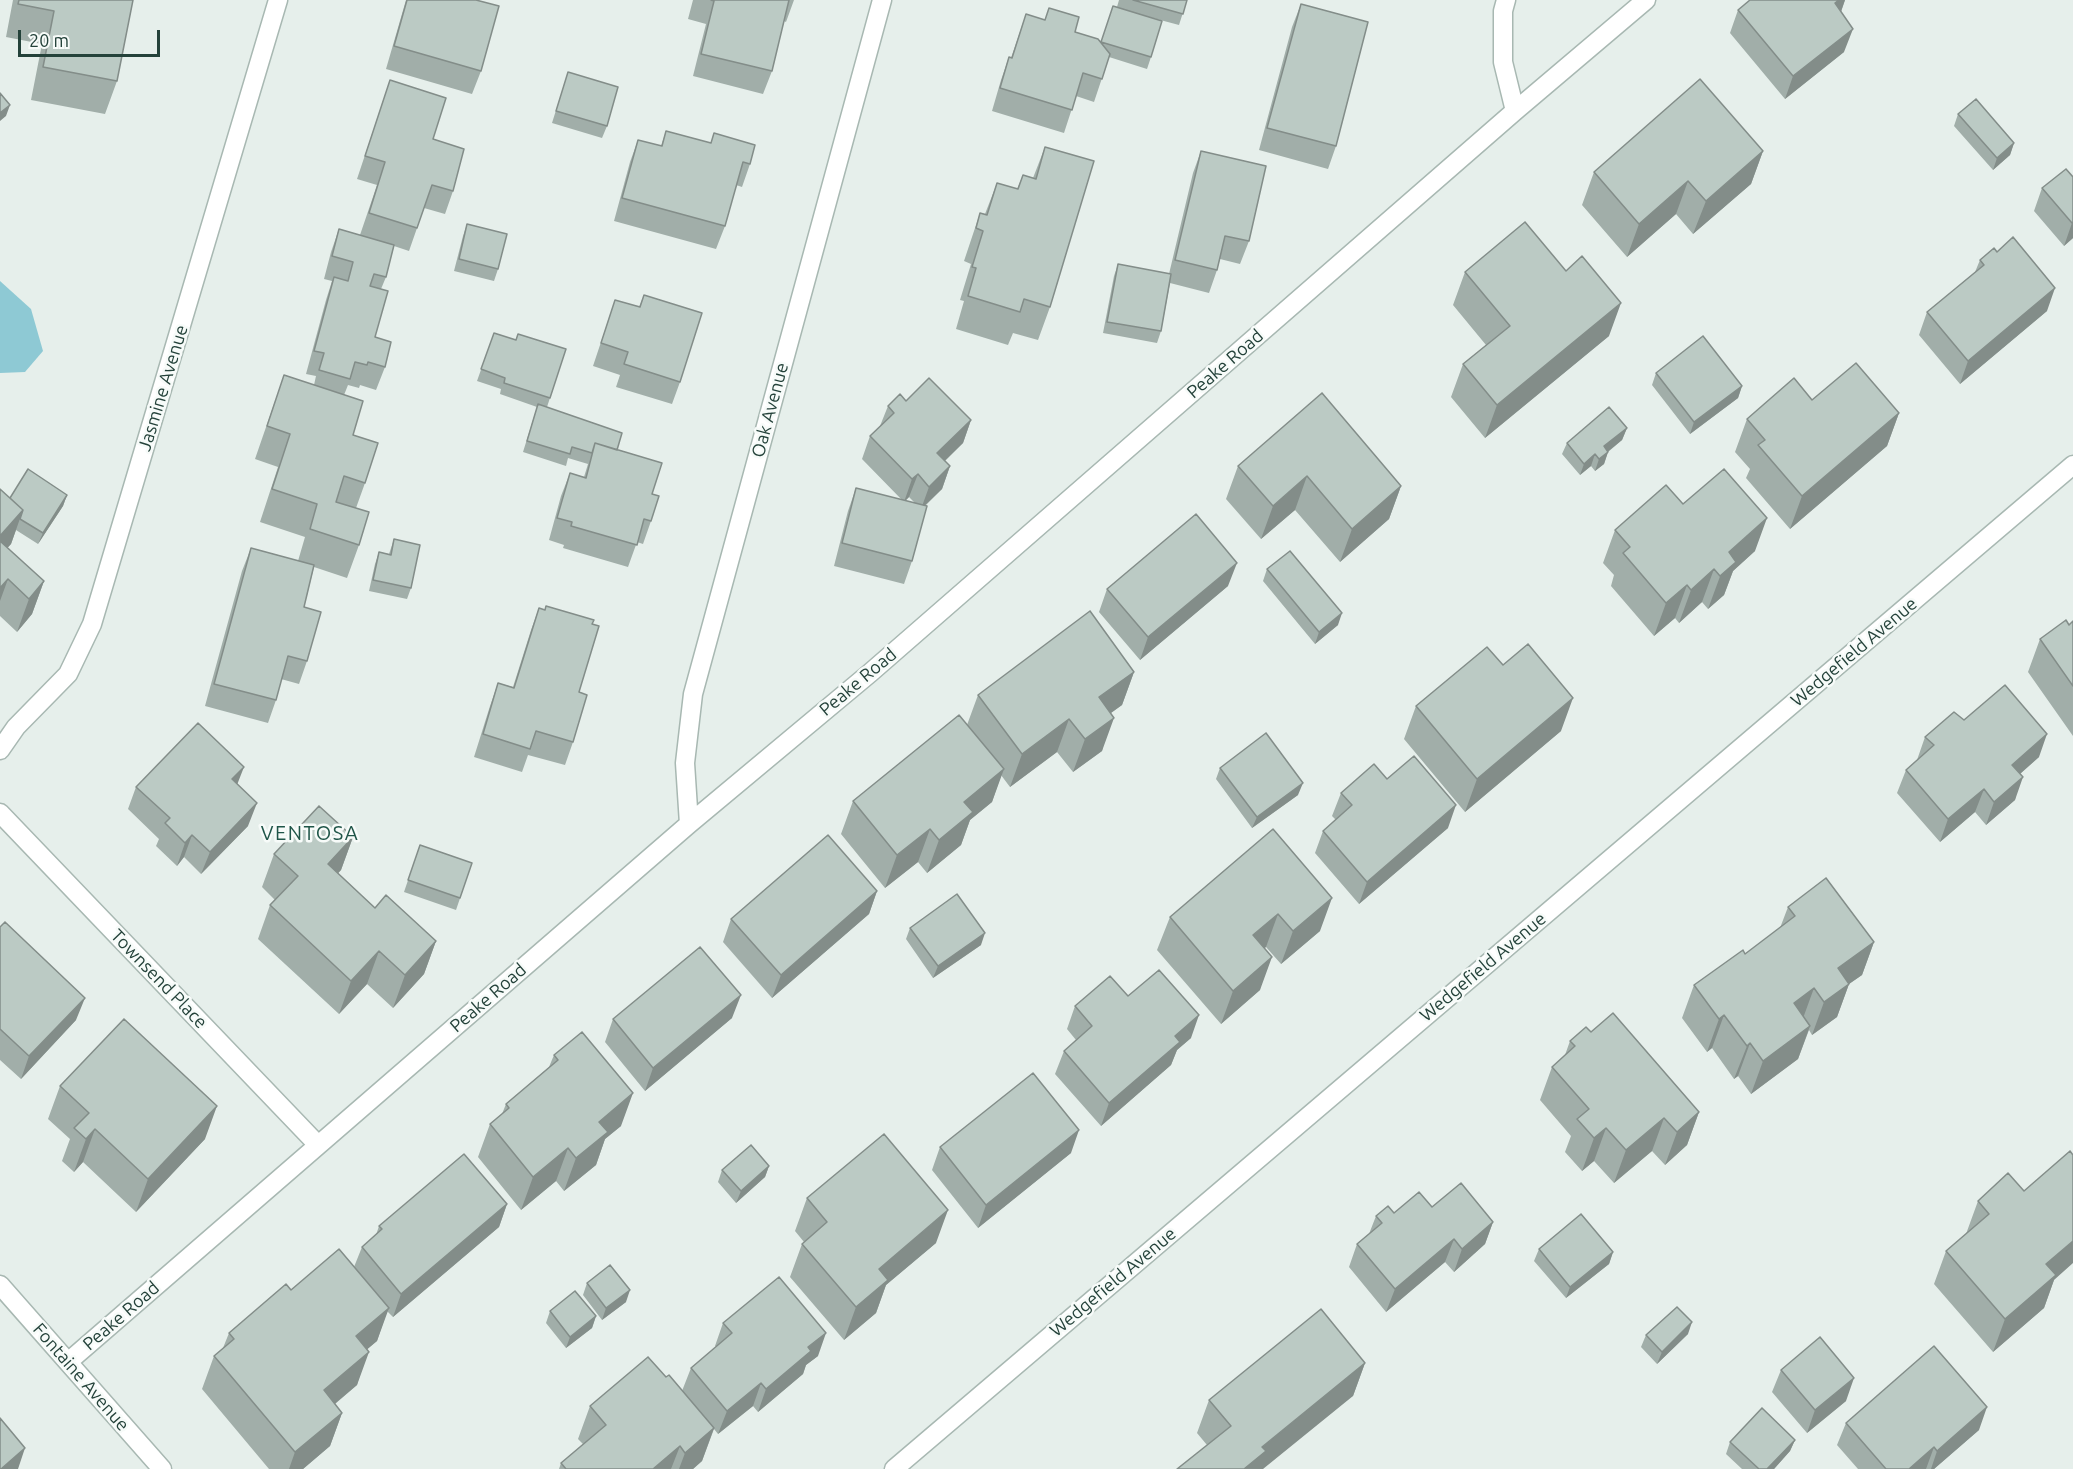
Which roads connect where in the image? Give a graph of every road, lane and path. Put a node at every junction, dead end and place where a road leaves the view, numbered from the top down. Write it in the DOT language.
graph roads {
  1 [pos="278,0"];
  2 [pos="882,0"];
  3 [pos="1506,0"];
  4 [pos="1646,0"];
  5 [pos="1515,111"];
  6 [pos="2073,465"];
  7 [pos="0,750"];
  8 [pos="0,813"];
  9 [pos="689,824"];
  10 [pos="318,1145"];
  11 [pos="0,1285"];
  12 [pos="68,1362"];
  13 [pos="162,1469"];
  14 [pos="894,1469"];
  1 -- 7 [label="street, Jasmine Avenue"];
  2 -- 9 [label="street, Oak Avenue"];
  3 -- 5 [label="street"];
  4 -- 5 [label="street, Peake Road"];
  5 -- 9 [label="street, Peake Road"];
  6 -- 14 [label="street, Wedgefield Avenue"];
  8 -- 10 [label="street, Townsend Place"];
  9 -- 10 [label="street, Peake Road"];
  10 -- 12 [label="street, Peake Road"];
  11 -- 12 [label="street, Fontaine Avenue"];
  12 -- 13 [label="street, Fontaine Avenue"];
}
